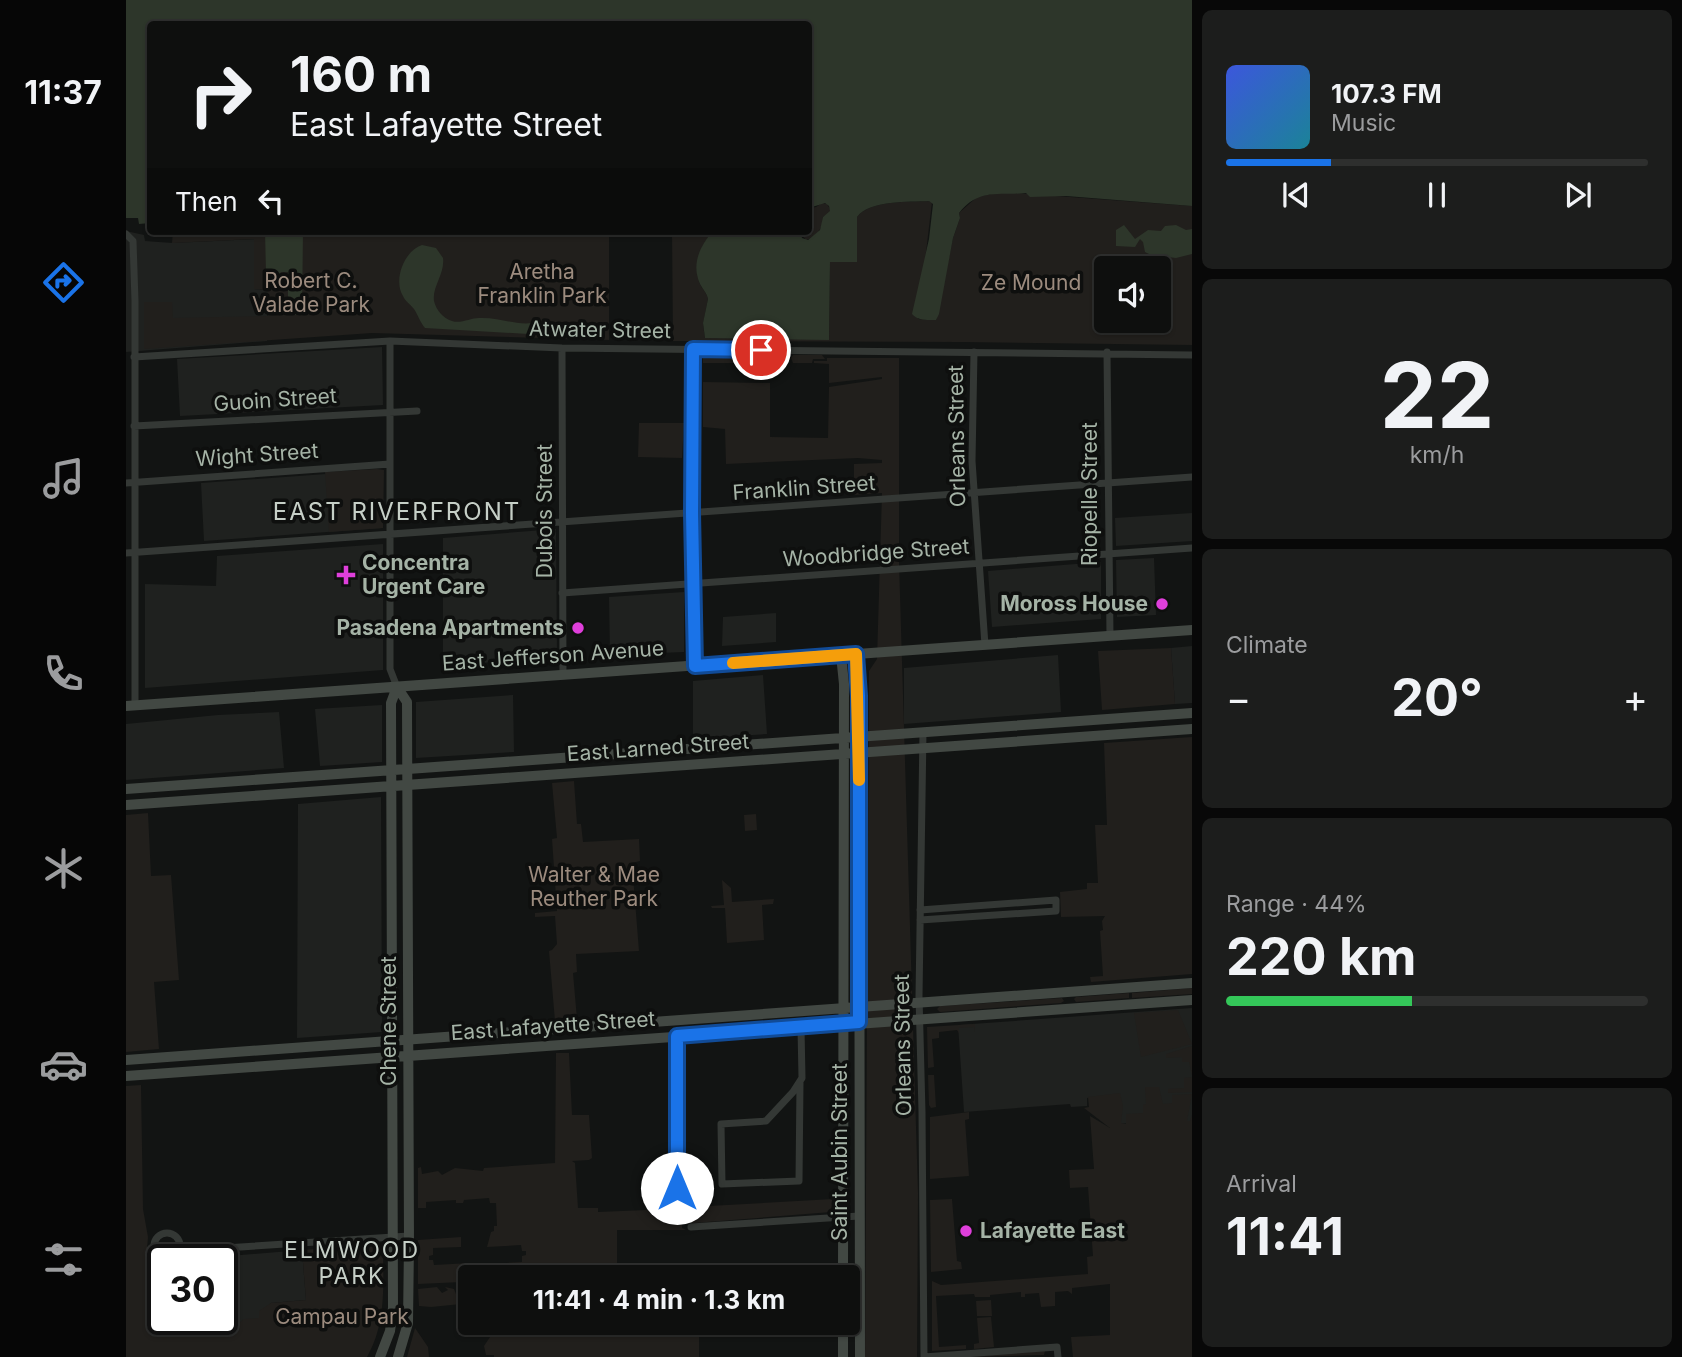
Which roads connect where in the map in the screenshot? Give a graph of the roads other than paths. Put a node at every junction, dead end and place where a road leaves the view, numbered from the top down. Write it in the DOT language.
graph roads {
  1 [pos="129,235"];
  2 [pos="130,284"];
  3 [pos="390,341"];
  4 [pos="562,348"];
  5 [pos="693,349"];
  6 [pos="974,352"];
  7 [pos="1107,352"];
  8 [pos="1192,355"];
  9 [pos="134,357"];
  10 [pos="390,411"];
  11 [pos="417,411"];
  12 [pos="134,426"];
  13 [pos="390,464"];
  14 [pos="1192,477"];
  15 [pos="130,482"];
  16 [pos="1108,483"];
  17 [pos="974,493"];
  18 [pos="692,513"];
  19 [pos="562,522"];
  20 [pos="390,534"];
  21 [pos="1192,548"];
  22 [pos="130,553"];
  23 [pos="1108,554"];
  24 [pos="980,563"];
  25 [pos="694,584"];
  26 [pos="562,593"];
  27 [pos="135,624"];
  28 [pos="126,625"];
  29 [pos="1192,629"];
  30 [pos="1110,636"];
  31 [pos="985,645"];
  32 [pos="856,654"];
  33 [pos="841,655"];
  34 [pos="695,666"];
  35 [pos="563,674"];
  36 [pos="857,678"];
  37 [pos="844,679"];
  38 [pos="397,687"];
  39 [pos="130,706"];
  40 [pos="391,713"];
  41 [pos="407,713"];
  42 [pos="1192,713"];
  43 [pos="1171,715"];
  44 [pos="844,721"];
  45 [pos="859,721"];
  46 [pos="985,727"];
  47 [pos="1192,729"];
  48 [pos="941,730"];
  49 [pos="1172,730"];
  50 [pos="923,732"];
  51 [pos="859,737"];
  52 [pos="844,738"];
  53 [pos="827,739"];
  54 [pos="986,744"];
  55 [pos="746,745"];
  56 [pos="940,747"];
  57 [pos="922,748"];
  58 [pos="391,750"];
  59 [pos="407,751"];
  60 [pos="859,753"];
  61 [pos="619,754"];
  62 [pos="843,754"];
  63 [pos="828,755"];
  64 [pos="747,761"];
  65 [pos="426,768"];
  66 [pos="407,769"];
  67 [pos="859,769"];
  68 [pos="391,770"];
  69 [pos="620,770"];
  70 [pos="843,770"];
  71 [pos="376,771"];
  72 [pos="207,783"];
  73 [pos="427,784"];
  74 [pos="408,785"];
  75 [pos="391,786"];
  76 [pos="376,788"];
  77 [pos="126,789"];
  78 [pos="208,800"];
  79 [pos="391,803"];
  80 [pos="407,804"];
  81 [pos="126,806"];
  82 [pos="392,874"];
  83 [pos="408,874"];
  84 [pos="843,882"];
  85 [pos="859,882"];
  86 [pos="991,904"];
  87 [pos="920,910"];
  88 [pos="991,915"];
  89 [pos="920,920"];
  90 [pos="409,950"];
  91 [pos="393,951"];
  92 [pos="1192,984"];
  93 [pos="843,991"];
  94 [pos="859,992"];
  95 [pos="1068,993"];
  96 [pos="1192,1000"];
  97 [pos="937,1002"];
  98 [pos="919,1004"];
  99 [pos="859,1008"];
  100 [pos="1069,1008"];
  101 [pos="842,1009"];
  102 [pos="823,1010"];
  103 [pos="749,1015"];
  104 [pos="942,1018"];
  105 [pos="920,1019"];
  106 [pos="393,1022"];
  107 [pos="409,1022"];
  108 [pos="859,1022"];
  109 [pos="843,1023"];
  110 [pos="828,1024"];
  111 [pos="574,1028"];
  112 [pos="801,1028"];
  113 [pos="751,1031"];
  114 [pos="677,1036"];
  115 [pos="425,1038"];
  116 [pos="409,1040"];
  117 [pos="393,1041"];
  118 [pos="843,1041"];
  119 [pos="859,1041"];
  120 [pos="373,1042"];
  121 [pos="576,1044"];
  122 [pos="230,1053"];
  123 [pos="424,1055"];
  124 [pos="409,1056"];
  125 [pos="393,1057"];
  126 [pos="374,1059"];
  127 [pos="126,1060"];
  128 [pos="231,1069"];
  129 [pos="393,1074"];
  130 [pos="126,1076"];
  131 [pos="409,1076"];
  132 [pos="800,1083"];
  133 [pos="677,1188"];
  134 [pos="859,1216"];
  135 [pos="843,1217"];
  136 [pos="691,1227"];
  137 [pos="409,1236"];
  138 [pos="393,1237"];
  139 [pos="238,1247"];
  140 [pos="843,1265"];
  141 [pos="843,1335"];
  142 [pos="380,1357"];
  143 [pos="398,1357"];
  144 [pos="844,1357"];
  145 [pos="860,1357"];
  146 [pos="924,1357"];
  147 [pos="1058,1357"];
  1 -- 2 [label="street"];
  2 -- 9 [label="street"];
  3 -- 4 [label="street, Atwater Street"];
  3 -- 9 [label="street, Atwater Street"];
  3 -- 10 [label="street, Chene Street"];
  4 -- 5 [label="street, Atwater Street"];
  4 -- 19 [label="street, Dubois Street"];
  5 -- 6 [label="street, Atwater Street"];
  5 -- 18 [label="street"];
  6 -- 7 [label="street, Atwater Street"];
  6 -- 17 [label="street, Orleans Street"];
  7 -- 8 [label="street, Atwater Street"];
  7 -- 16 [label="street, Riopelle Street"];
  9 -- 12 [label="street"];
  10 -- 11 [label="street, Guoin Street"];
  10 -- 12 [label="street, Guoin Street"];
  10 -- 13 [label="street, Chene Street"];
  12 -- 15 [label="street"];
  13 -- 15 [label="street, Wight Street"];
  13 -- 20 [label="street, Chene Street"];
  14 -- 16 [label="street, Franklin Street"];
  15 -- 22 [label="street"];
  16 -- 17 [label="street, Franklin Street"];
  16 -- 23 [label="street, Riopelle Street"];
  17 -- 18 [label="street, Franklin Street"];
  17 -- 24 [label="street, Orleans Street"];
  18 -- 19 [label="street, Franklin Street"];
  18 -- 25 [label="street"];
  19 -- 20 [label="street, Franklin Street"];
  19 -- 26 [label="street, Dubois Street"];
  20 -- 22 [label="street, Franklin Street"];
  20 -- 38 [label="street, Chene Street"];
  21 -- 23 [label="street, Woodbridge Street"];
  22 -- 27 [label="street"];
  23 -- 24 [label="street, Woodbridge Street"];
  23 -- 30 [label="street, Riopelle Street"];
  24 -- 25 [label="street, Woodbridge Street"];
  24 -- 31 [label="street, Orleans Street"];
  25 -- 26 [label="street, Woodbridge Street"];
  25 -- 34 [label="street"];
  26 -- 35 [label="street, Dubois Street"];
  27 -- 28 [label="street"];
  27 -- 39 [label="street"];
  29 -- 30 [label="street, East Jefferson Avenue"];
  30 -- 31 [label="street, East Jefferson Avenue"];
  31 -- 32 [label="street, East Jefferson Avenue"];
  32 -- 33 [label="street, East Jefferson Avenue"];
  32 -- 36 [label="street, Saint Aubin Street"];
  33 -- 34 [label="street, East Jefferson Avenue"];
  33 -- 37 [label="street, Saint Aubin Street"];
  34 -- 35 [label="street, East Jefferson Avenue"];
  35 -- 38 [label="street, East Jefferson Avenue"];
  36 -- 37 [label="street"];
  36 -- 45 [label="street, Saint Aubin Street"];
  37 -- 44 [label="street, Saint Aubin Street"];
  38 -- 39 [label="street, East Jefferson Avenue"];
  38 -- 40 [label="street, Chene Street"];
  38 -- 41 [label="street, Chene Street"];
  40 -- 41 [label="street"];
  40 -- 58 [label="street, Chene Street"];
  41 -- 59 [label="street, Chene Street"];
  42 -- 43 [label="street, East Larned Street"];
  43 -- 46 [label="street, East Larned Street"];
  43 -- 49 [label="street"];
  44 -- 45 [label="street"];
  44 -- 52 [label="street, Saint Aubin Street"];
  45 -- 51 [label="street, Saint Aubin Street"];
  46 -- 48 [label="street, East Larned Street"];
  46 -- 54 [label="street"];
  47 -- 49 [label="street, East Larned Street"];
  48 -- 50 [label="street, East Larned Street"];
  48 -- 56 [label="street"];
  49 -- 54 [label="street, East Larned Street"];
  50 -- 51 [label="street, East Larned Street"];
  50 -- 57 [label="street, Orleans Street"];
  51 -- 52 [label="street, East Larned Street"];
  51 -- 60 [label="street, Saint Aubin Street"];
  52 -- 53 [label="street, East Larned Street"];
  52 -- 62 [label="street, Saint Aubin Street"];
  53 -- 55 [label="street, East Larned Street"];
  53 -- 63 [label="street"];
  54 -- 56 [label="street, East Larned Street"];
  55 -- 61 [label="street, East Larned Street"];
  55 -- 64 [label="street"];
  56 -- 57 [label="street, East Larned Street"];
  57 -- 60 [label="street, East Larned Street"];
  57 -- 87 [label="street, Orleans Street"];
  58 -- 59 [label="street"];
  58 -- 68 [label="street, Chene Street"];
  59 -- 66 [label="street, Chene Street"];
  60 -- 62 [label="street, East Larned Street"];
  60 -- 67 [label="street, Saint Aubin Street"];
  61 -- 65 [label="street, East Larned Street"];
  61 -- 69 [label="street"];
  62 -- 63 [label="street, East Larned Street"];
  62 -- 70 [label="street, Saint Aubin Street"];
  63 -- 64 [label="street, East Larned Street"];
  64 -- 69 [label="street, East Larned Street"];
  65 -- 66 [label="street, East Larned Street"];
  65 -- 73 [label="street"];
  66 -- 68 [label="street, East Larned Street"];
  66 -- 74 [label="street, Chene Street"];
  67 -- 70 [label="street"];
  67 -- 85 [label="street, Saint Aubin Street"];
  68 -- 71 [label="street, East Larned Street"];
  68 -- 75 [label="street, Chene Street"];
  69 -- 73 [label="street, East Larned Street"];
  70 -- 84 [label="street, Saint Aubin Street"];
  71 -- 72 [label="street, East Larned Street"];
  71 -- 76 [label="street"];
  72 -- 77 [label="street, East Larned Street"];
  72 -- 78 [label="street"];
  73 -- 74 [label="street, East Larned Street"];
  74 -- 75 [label="street, East Larned Street"];
  74 -- 80 [label="street, Chene Street"];
  75 -- 76 [label="street, East Larned Street"];
  75 -- 79 [label="street, Chene Street"];
  76 -- 78 [label="street, East Larned Street"];
  78 -- 81 [label="street, East Larned Street"];
  79 -- 80 [label="street"];
  79 -- 82 [label="street, Chene Street"];
  80 -- 83 [label="street, Chene Street"];
  82 -- 83 [label="street"];
  82 -- 91 [label="street, Chene Street"];
  83 -- 90 [label="street, Chene Street"];
  84 -- 85 [label="street"];
  84 -- 93 [label="street, Saint Aubin Street"];
  85 -- 94 [label="street, Saint Aubin Street"];
  86 -- 87 [label="street"];
  86 -- 88 [label="street"];
  86 -- 88 [label="street"];
  87 -- 89 [label="street, Orleans Street"];
  88 -- 89 [label="street"];
  89 -- 98 [label="street, Orleans Street"];
  90 -- 91 [label="street"];
  90 -- 107 [label="street, Chene Street"];
  91 -- 106 [label="street, Chene Street"];
  92 -- 95 [label="street, East Lafayette Street"];
  93 -- 94 [label="street"];
  93 -- 101 [label="street, Saint Aubin Street"];
  94 -- 99 [label="street, Saint Aubin Street"];
  95 -- 97 [label="street, East Lafayette Street"];
  95 -- 100 [label="street"];
  96 -- 100 [label="street, East Lafayette Street"];
  97 -- 98 [label="street, East Lafayette Street"];
  97 -- 104 [label="street"];
  98 -- 99 [label="street, East Lafayette Street"];
  98 -- 105 [label="street, Orleans Street"];
  99 -- 101 [label="street, East Lafayette Street"];
  99 -- 108 [label="street, Saint Aubin Street"];
  100 -- 104 [label="street, East Lafayette Street"];
  101 -- 102 [label="street, East Lafayette Street"];
  101 -- 109 [label="street, Saint Aubin Street"];
  102 -- 103 [label="street, East Lafayette Street"];
  102 -- 110 [label="street"];
  103 -- 111 [label="street, East Lafayette Street"];
  103 -- 113 [label="street"];
  104 -- 105 [label="street, East Lafayette Street"];
  105 -- 108 [label="street, East Lafayette Street"];
  105 -- 146 [label="street, Orleans Street"];
  106 -- 107 [label="street"];
  106 -- 117 [label="street, Chene Street"];
  107 -- 116 [label="street, Chene Street"];
  108 -- 109 [label="street, East Lafayette Street"];
  108 -- 119 [label="street, Saint Aubin Street"];
  109 -- 110 [label="street, East Lafayette Street"];
  109 -- 118 [label="street, Saint Aubin Street"];
  110 -- 112 [label="street, East Lafayette Street"];
  111 -- 115 [label="street, East Lafayette Street"];
  111 -- 121 [label="street"];
  112 -- 113 [label="street, East Lafayette Street"];
  112 -- 132 [label="street"];
  113 -- 114 [label="street, East Lafayette Street"];
  114 -- 121 [label="street, East Lafayette Street"];
  114 -- 133 [label="street"];
  115 -- 116 [label="street, East Lafayette Street"];
  115 -- 123 [label="street"];
  116 -- 117 [label="street, East Lafayette Street"];
  116 -- 124 [label="street, Chene Street"];
  117 -- 120 [label="street, East Lafayette Street"];
  117 -- 125 [label="street, Chene Street"];
  118 -- 119 [label="street"];
  118 -- 135 [label="street, Saint Aubin Street"];
  119 -- 134 [label="street, Saint Aubin Street"];
  120 -- 122 [label="street, East Lafayette Street"];
  120 -- 126 [label="street"];
  121 -- 123 [label="street, East Lafayette Street"];
  122 -- 127 [label="street, East Lafayette Street"];
  122 -- 128 [label="street"];
  123 -- 124 [label="street, East Lafayette Street"];
  124 -- 125 [label="street, East Lafayette Street"];
  124 -- 131 [label="street, Chene Street"];
  125 -- 126 [label="street, East Lafayette Street"];
  125 -- 129 [label="street, Chene Street"];
  126 -- 128 [label="street, East Lafayette Street"];
  128 -- 130 [label="street, East Lafayette Street"];
  129 -- 131 [label="street"];
  129 -- 138 [label="street, Chene Street"];
  131 -- 137 [label="street, Chene Street"];
  132 -- 132 [label="street"];
  134 -- 135 [label="street"];
  134 -- 145 [label="street, Saint Aubin Street"];
  135 -- 136 [label="street"];
  135 -- 140 [label="street, Saint Aubin Street"];
  137 -- 138 [label="street"];
  137 -- 143 [label="street, Chene Street"];
  138 -- 139 [label="street"];
  138 -- 142 [label="street, Chene Street"];
  141 -- 144 [label="street"];
  146 -- 147 [label="street"];
}
